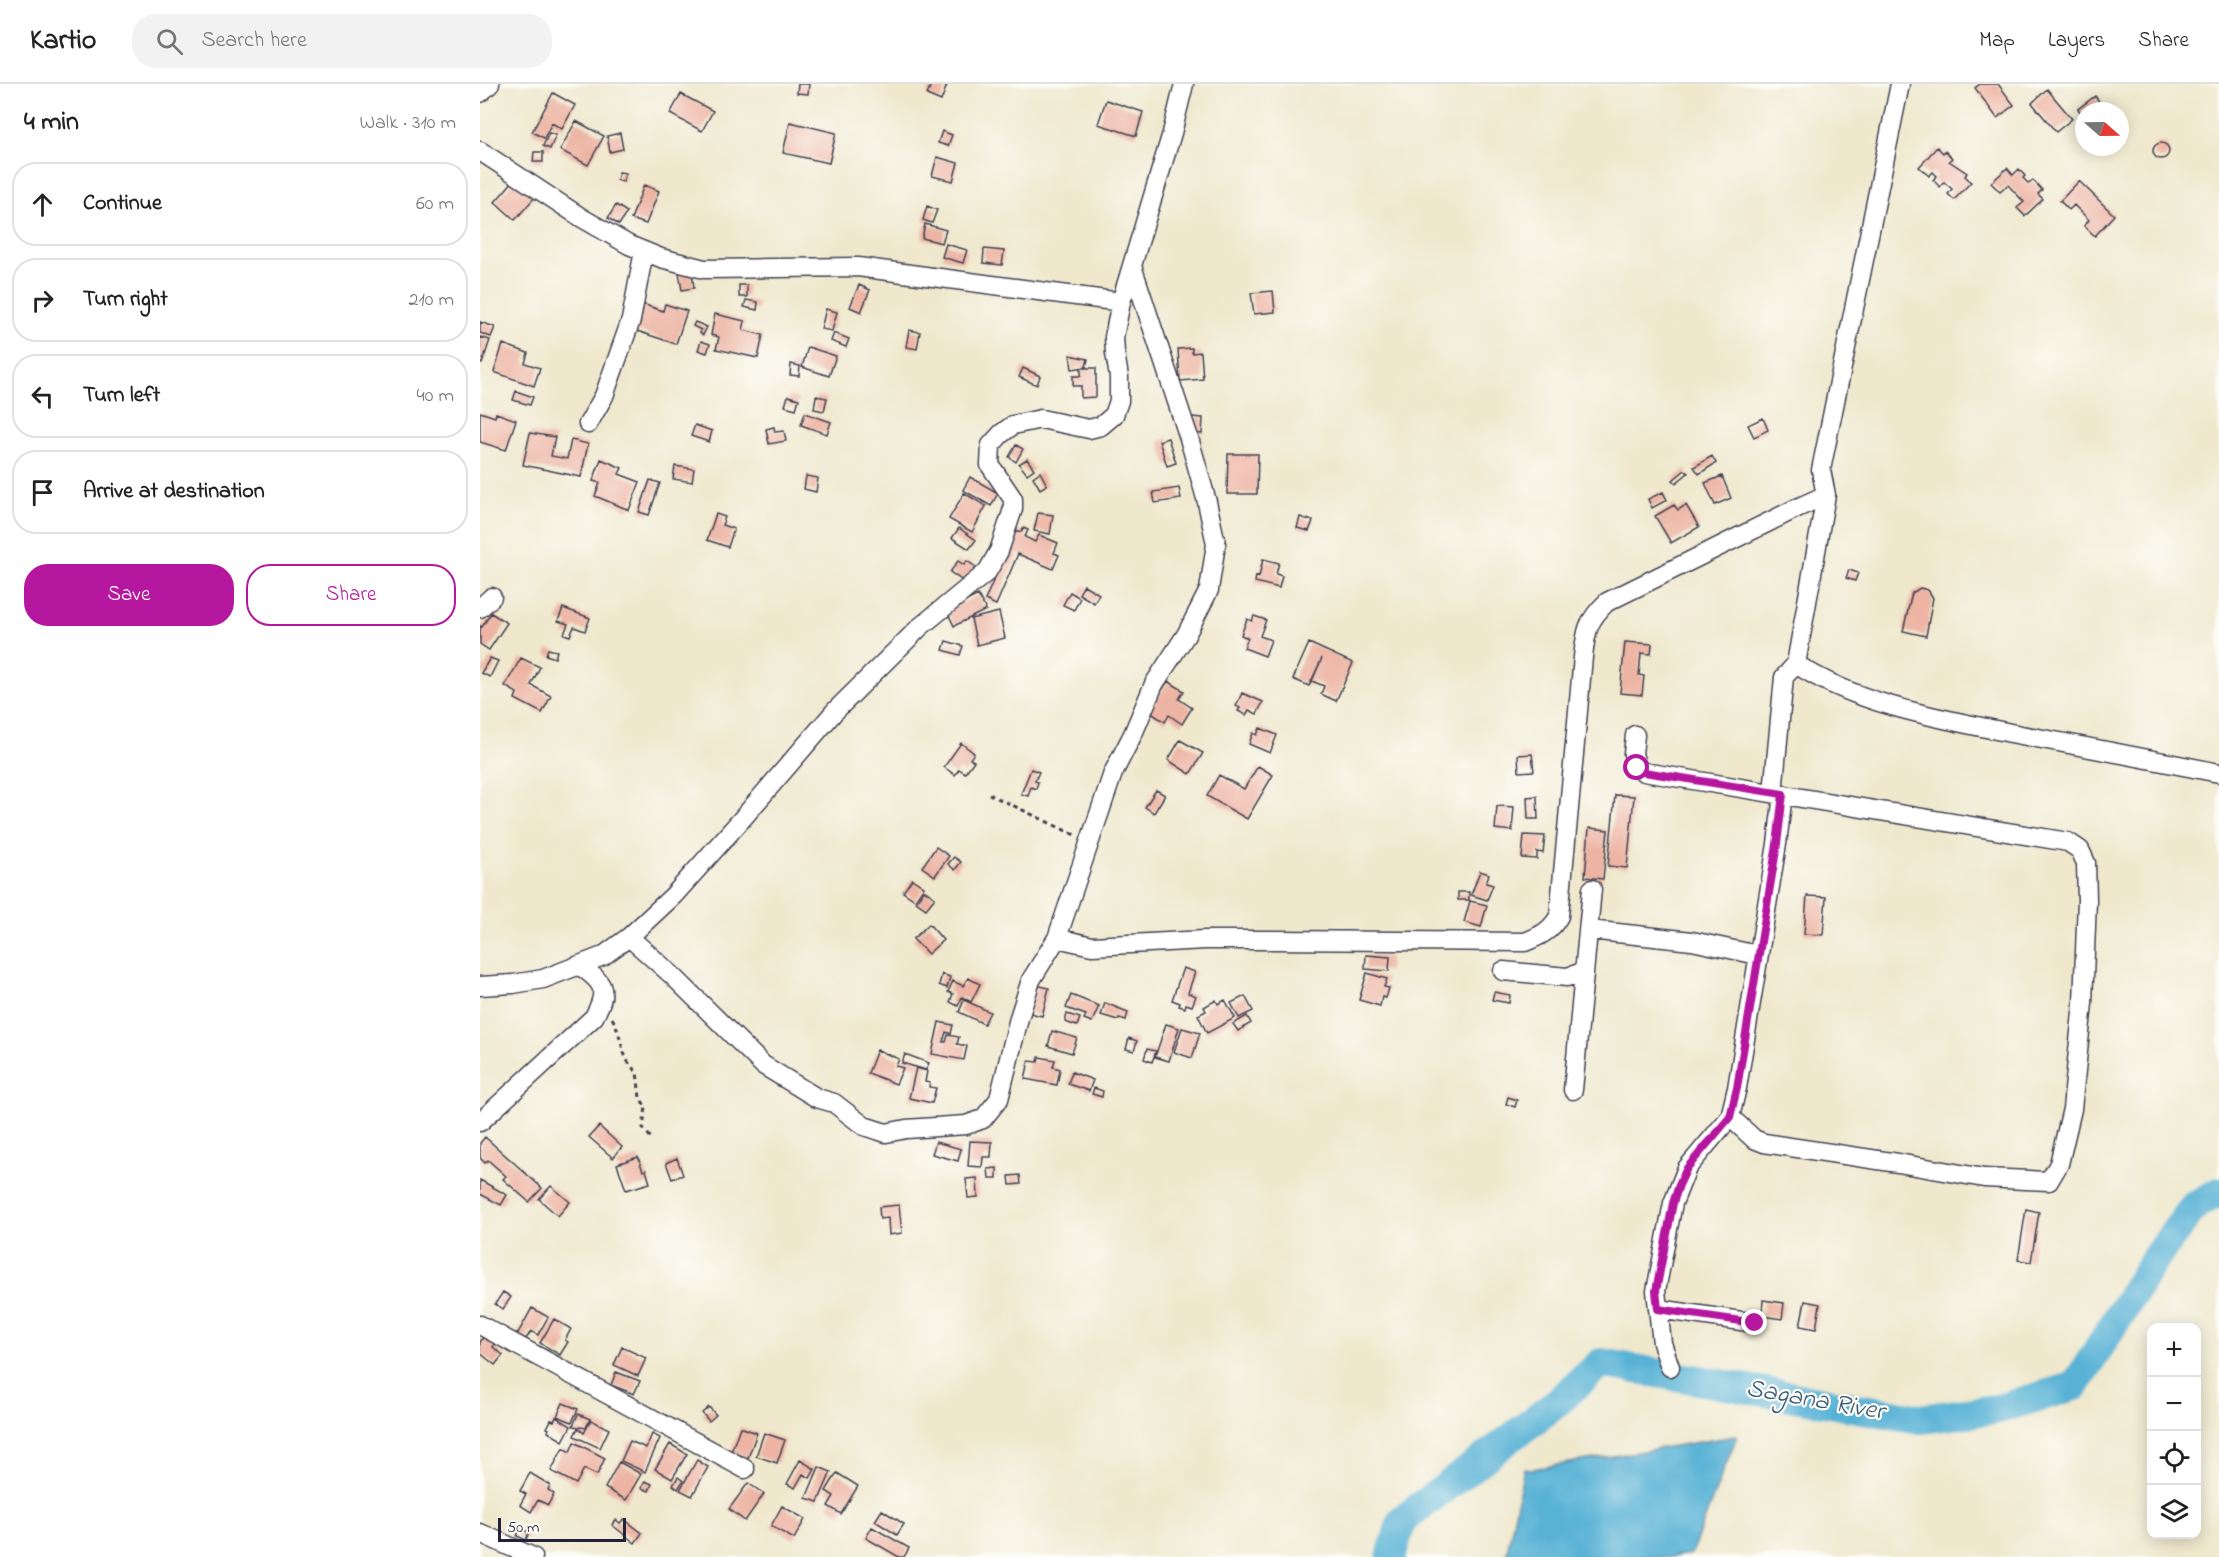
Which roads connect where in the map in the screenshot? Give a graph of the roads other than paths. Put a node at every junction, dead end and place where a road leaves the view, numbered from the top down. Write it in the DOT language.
graph roads {
  1 [pos="490,84"];
  2 [pos="1184,84"];
  3 [pos="1900,84"];
  4 [pos="480,93"];
  5 [pos="480,151"];
  6 [pos="644,251"];
  7 [pos="1132,266"];
  8 [pos="1121,302"];
  9 [pos="588,423"];
  10 [pos="1826,495"];
  11 [pos="1796,664"];
  12 [pos="1635,735"];
  13 [pos="2219,773"];
  14 [pos="1778,793"];
  15 [pos="1592,889"];
  16 [pos="1590,930"];
  17 [pos="629,937"];
  18 [pos="1057,938"];
  19 [pos="1758,955"];
  20 [pos="579,965"];
  21 [pos="1503,971"];
  22 [pos="1583,972"];
  23 [pos="480,986"];
  24 [pos="1573,1090"];
  25 [pos="1730,1117"];
  26 [pos="480,1122"];
  27 [pos="1658,1309"];
  28 [pos="1755,1323"];
  29 [pos="480,1325"];
  30 [pos="1670,1367"];
  31 [pos="745,1469"];
  32 [pos="480,1533"];
  33 [pos="533,1557"];
  1 -- 4 [label="street"];
  2 -- 7 [label="street"];
  3 -- 10 [label="street"];
  5 -- 6 [label="street"];
  6 -- 8 [label="street"];
  6 -- 9 [label="street"];
  7 -- 8 [label="street"];
  7 -- 18 [label="street"];
  8 -- 17 [label="street"];
  10 -- 11 [label="street"];
  10 -- 18 [label="street"];
  11 -- 13 [label="street"];
  11 -- 14 [label="street"];
  12 -- 14 [label="street"];
  14 -- 19 [label="street"];
  14 -- 25 [label="street"];
  15 -- 16 [label="street"];
  16 -- 19 [label="street"];
  16 -- 22 [label="street"];
  17 -- 18 [label="street"];
  17 -- 20 [label="street"];
  19 -- 25 [label="street"];
  20 -- 23 [label="street"];
  20 -- 26 [label="street"];
  21 -- 22 [label="street"];
  22 -- 24 [label="street"];
  25 -- 27 [label="street"];
  27 -- 28 [label="street"];
  27 -- 30 [label="street"];
  29 -- 31 [label="street"];
  32 -- 33 [label="street"];
}
